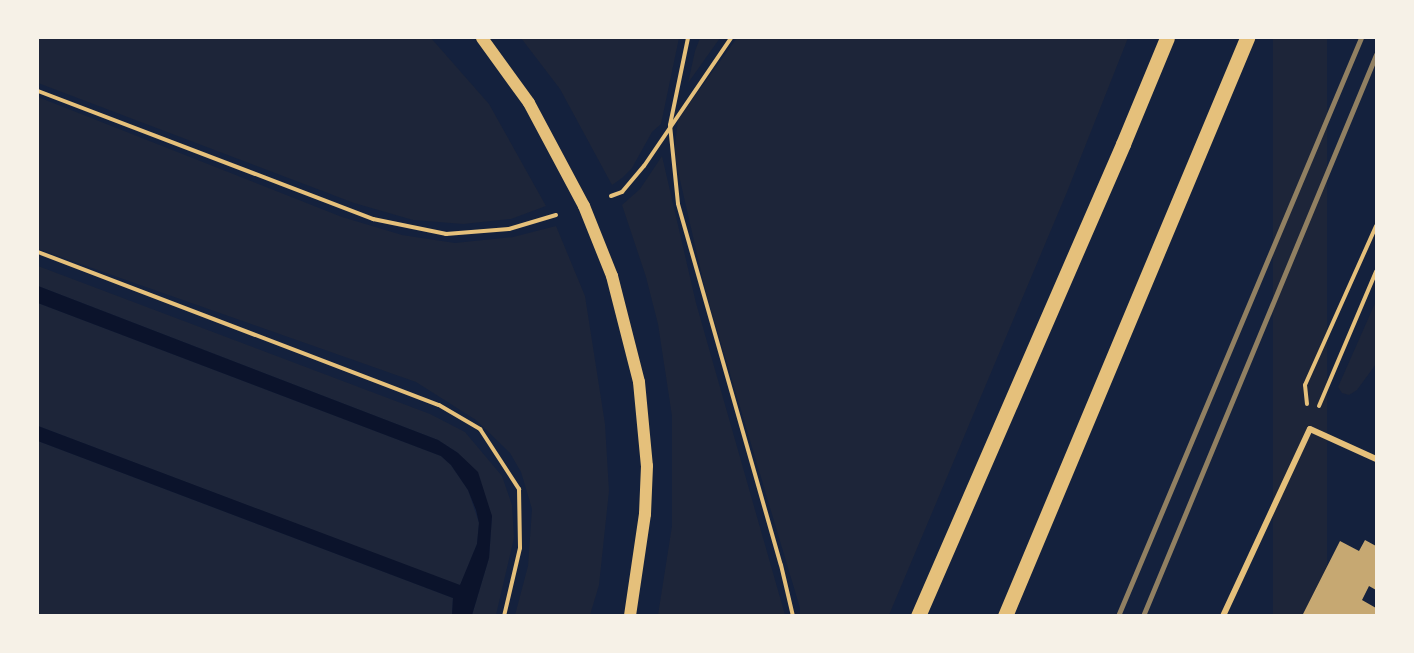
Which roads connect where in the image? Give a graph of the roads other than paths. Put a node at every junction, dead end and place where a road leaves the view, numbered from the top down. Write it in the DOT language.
graph roads {
  1 [pos="482,38"];
  2 [pos="1167,38"];
  3 [pos="1247,38"];
  4 [pos="1377,459"];
  5 [pos="630,615"];
  6 [pos="918,615"];
  7 [pos="1005,615"];
  8 [pos="1223,615"];
  1 -- 5 [label="main road"];
  2 -- 6 [label="main road"];
  3 -- 7 [label="main road"];
  4 -- 8 [label="street"];
}
